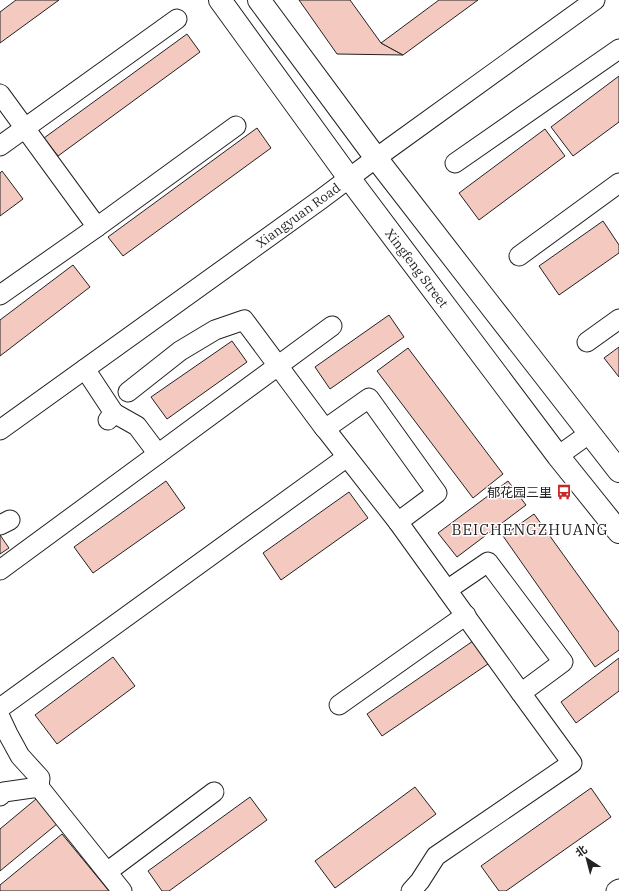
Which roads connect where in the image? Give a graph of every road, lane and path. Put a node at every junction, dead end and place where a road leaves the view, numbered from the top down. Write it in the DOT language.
graph roads {
  1 [pos="220,0"];
  2 [pos="259,0"];
  3 [pos="595,0"];
  4 [pos="177,19"];
  5 [pos="619,49"];
  6 [pos="0,94"];
  7 [pos="236,126"];
  8 [pos="25,128"];
  9 [pos="0,146"];
  10 [pos="376,158"];
  11 [pos="455,163"];
  12 [pos="349,178"];
  13 [pos="619,183"];
  14 [pos="97,227"];
  15 [pos="519,256"];
  16 [pos="0,295"];
  17 [pos="619,319"];
  18 [pos="332,326"];
  19 [pos="587,342"];
  20 [pos="278,366"];
  21 [pos="85,369"];
  22 [pos="128,392"];
  23 [pos="323,426"];
  24 [pos="0,430"];
  25 [pos="590,433"];
  26 [pos="158,454"];
  27 [pos="558,456"];
  28 [pos="347,457"];
  29 [pos="619,471"];
  30 [pos="398,522"];
  31 [pos="619,532"];
  32 [pos="0,570"];
  33 [pos="448,590"];
  34 [pos="466,615"];
  35 [pos="521,693"];
  36 [pos="339,705"];
  37 [pos="0,708"];
  38 [pos="0,717"];
  39 [pos="39,787"];
  40 [pos="2,790"];
  41 [pos="214,792"];
  42 [pos="107,872"];
  43 [pos="420,888"];
  44 [pos="619,889"];
  45 [pos="122,891"];
  46 [pos="616,891"];
  1 -- 12 [label="main road, Xingfeng Street"];
  2 -- 10 [label="main road"];
  3 -- 10 [label="street, Xiangyuan Road"];
  4 -- 8 [label="street"];
  5 -- 11 [label="street"];
  6 -- 8 [label="street"];
  7 -- 14 [label="street"];
  8 -- 9 [label="street"];
  8 -- 14 [label="street"];
  10 -- 12 [label="street, Xiangyuan Road"];
  10 -- 25 [label="main road"];
  12 -- 21 [label="street, Xiangyuan Road"];
  12 -- 27 [label="main road, Xingfeng Street"];
  13 -- 15 [label="street"];
  14 -- 16 [label="street"];
  17 -- 19 [label="street"];
  18 -- 20 [label="street"];
  20 -- 22 [label="street"];
  20 -- 23 [label="street"];
  20 -- 26 [label="street"];
  21 -- 24 [label="street, Xiangyuan Road"];
  21 -- 26 [label="street"];
  23 -- 28 [label="street"];
  23 -- 30 [label="street"];
  25 -- 27 [label="street"];
  25 -- 29 [label="main road"];
  26 -- 32 [label="street"];
  27 -- 31 [label="main road, Xingfeng Street"];
  28 -- 30 [label="street"];
  28 -- 37 [label="street"];
  30 -- 33 [label="street"];
  33 -- 34 [label="street"];
  33 -- 35 [label="street"];
  34 -- 35 [label="street"];
  34 -- 36 [label="street"];
  35 -- 43 [label="street"];
  38 -- 39 [label="street"];
  39 -- 40 [label="street"];
  39 -- 42 [label="street"];
  41 -- 42 [label="street"];
  42 -- 45 [label="street"];
  44 -- 46 [label="street"];
}
